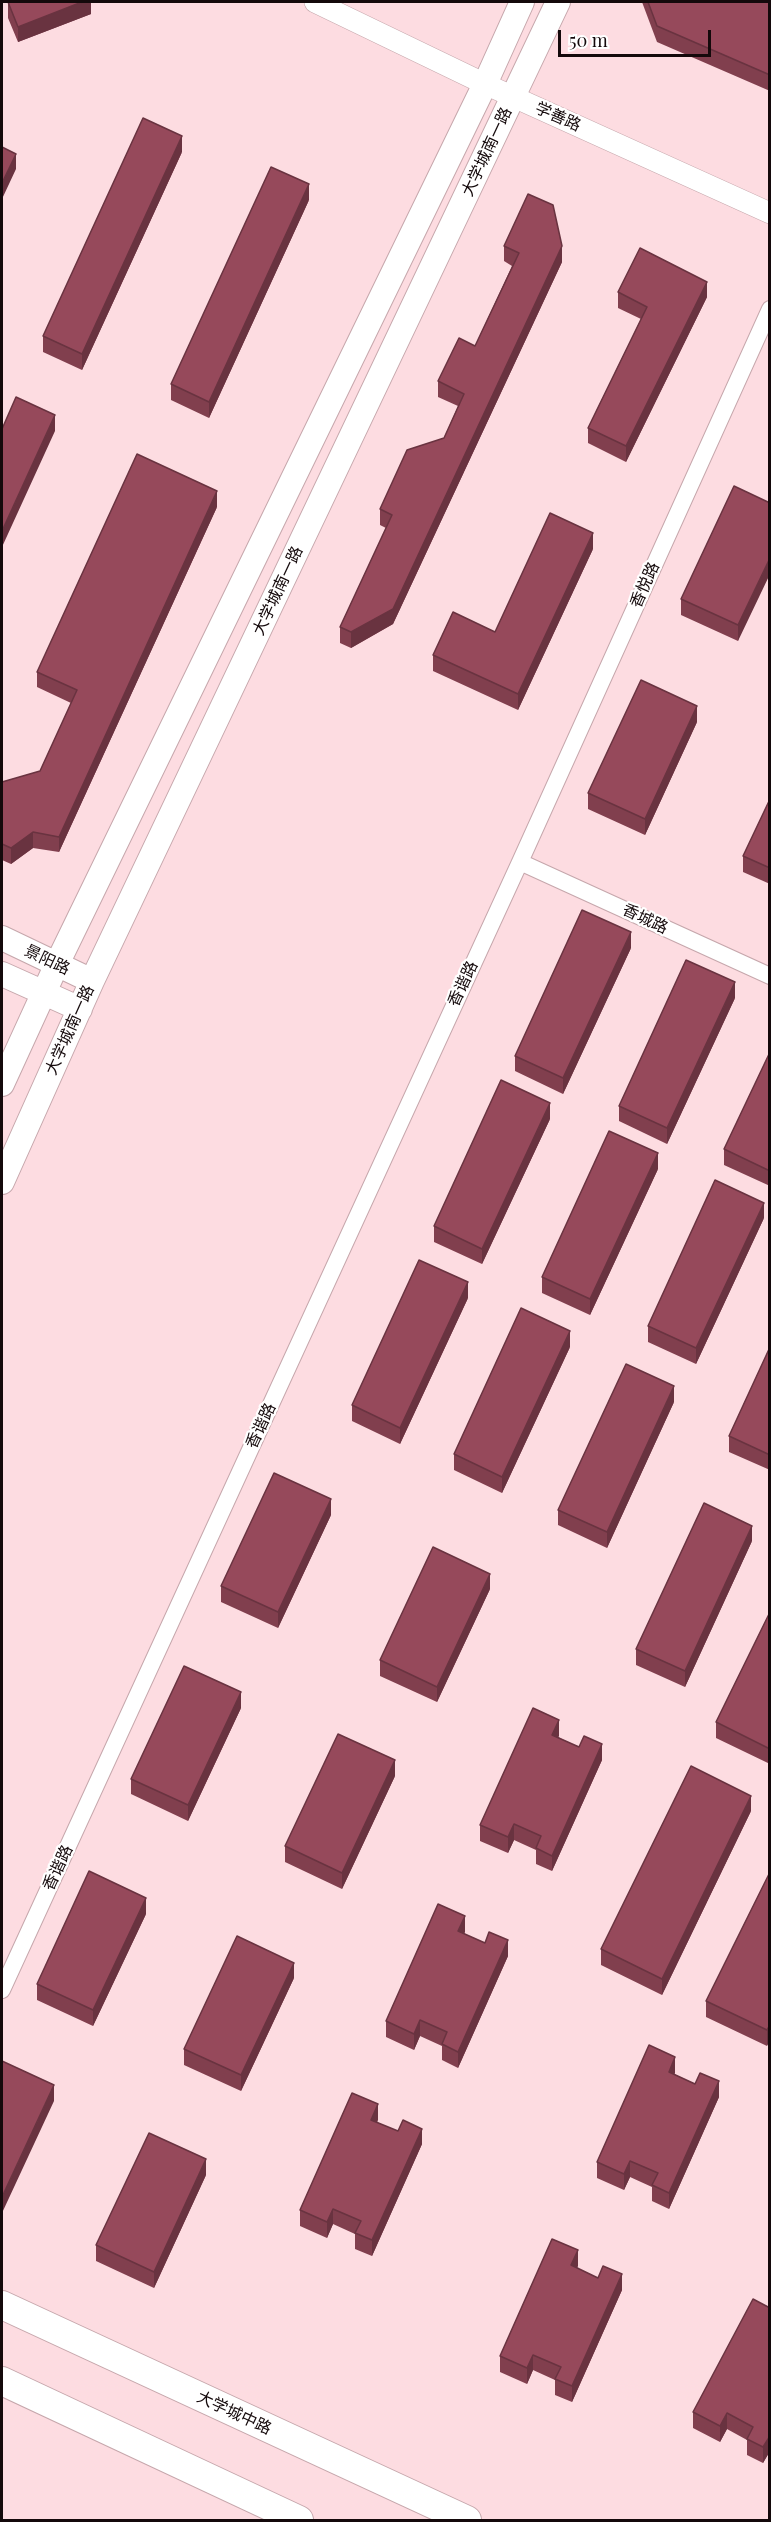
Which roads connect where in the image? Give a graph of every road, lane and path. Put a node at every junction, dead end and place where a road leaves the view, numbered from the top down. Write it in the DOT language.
graph roads {
  1 [pos="315,2"];
  2 [pos="522,2"];
  3 [pos="558,2"];
  4 [pos="484,84"];
  5 [pos="513,97"];
  6 [pos="770,213"];
  7 [pos="770,309"];
  8 [pos="520,862"];
  9 [pos="2,938"];
  10 [pos="57,964"];
  11 [pos="2,974"];
  12 [pos="770,976"];
  13 [pos="92,981"];
  14 [pos="43,994"];
  15 [pos="80,1009"];
  16 [pos="2,1084"];
  17 [pos="2,1182"];
  18 [pos="2,1990"];
  19 [pos="2,2305"];
  20 [pos="2,2381"];
  21 [pos="299,2520"];
  22 [pos="467,2520"];
  1 -- 4 [label="street, 学善路"];
  2 -- 4 [label="main road, 大学城南一路"];
  3 -- 5 [label="main road, 大学城南一路"];
  4 -- 5 [label="street, 学善路"];
  4 -- 10 [label="main road, 大学城南一路"];
  5 -- 6 [label="street, 学善路"];
  5 -- 13 [label="main road, 大学城南一路"];
  7 -- 8 [label="street, 香悦路"];
  8 -- 12 [label="street, 香城路"];
  8 -- 18 [label="street, 香谐路"];
  9 -- 10 [label="main road, 景阳路"];
  10 -- 13 [label="main road, 景阳路"];
  10 -- 14 [label="main road, 大学城南一路"];
  11 -- 14 [label="main road, 景阳路"];
  13 -- 15 [label="main road, 大学城南一路"];
  14 -- 15 [label="main road, 景阳路"];
  14 -- 16 [label="main road, 大学城南一路"];
  15 -- 17 [label="main road, 大学城南一路"];
  19 -- 22 [label="highway, 大学城中路"];
  20 -- 21 [label="highway"];
}
